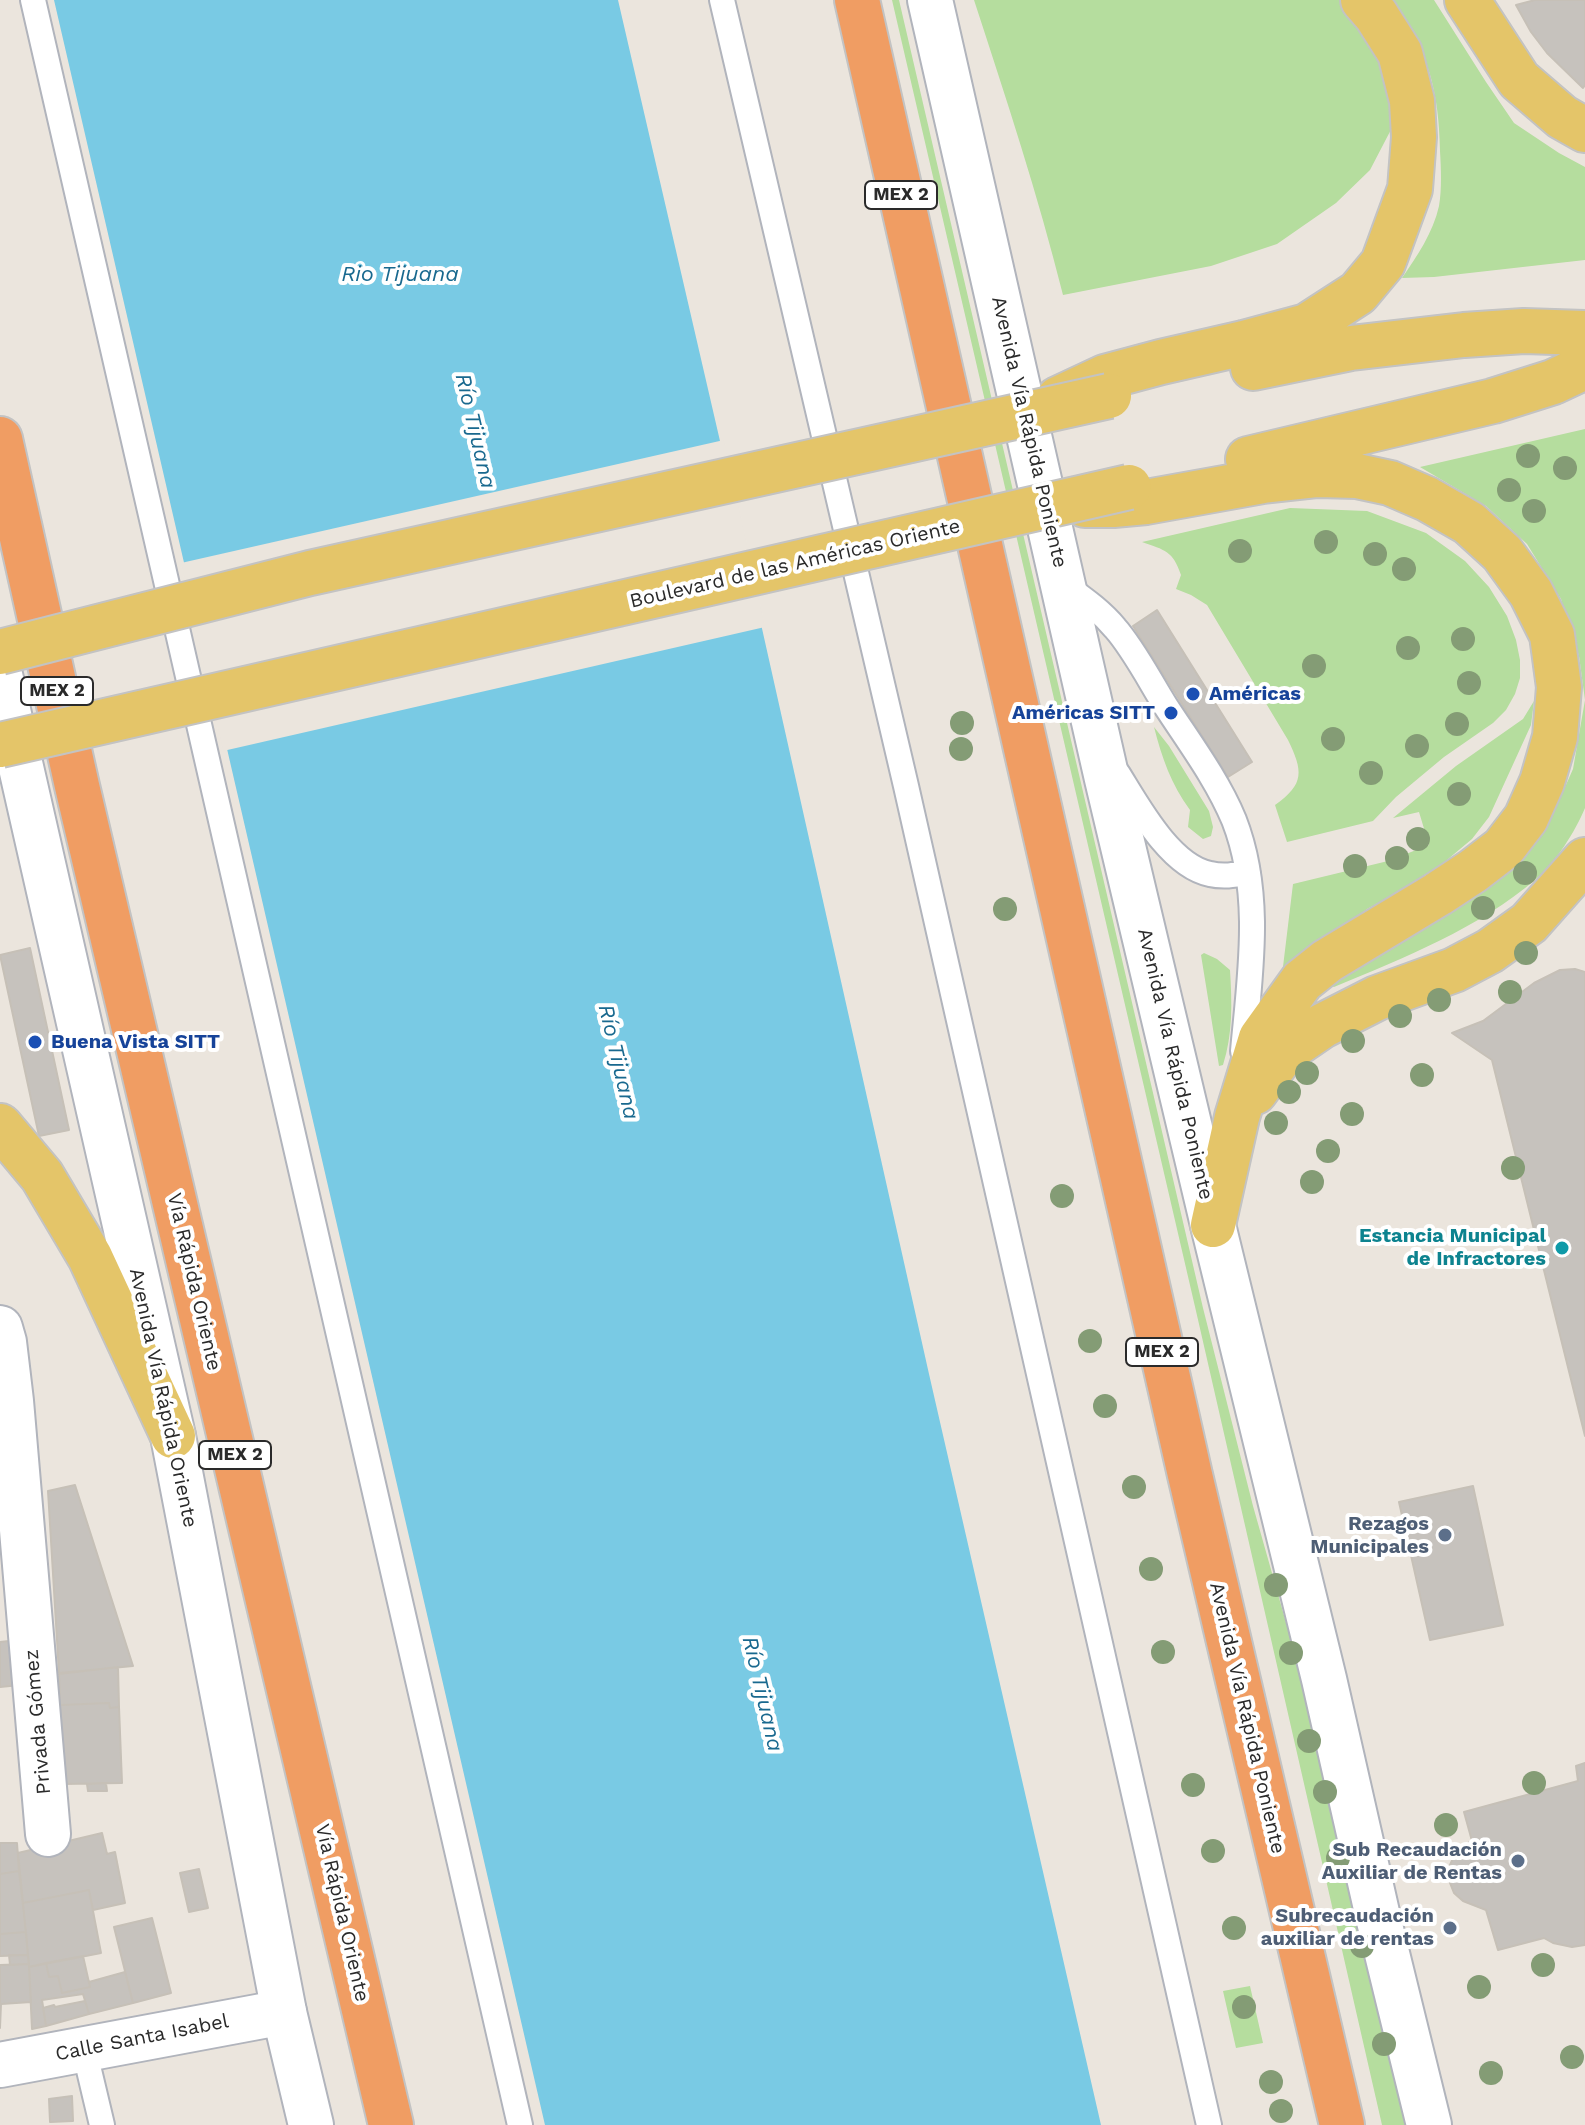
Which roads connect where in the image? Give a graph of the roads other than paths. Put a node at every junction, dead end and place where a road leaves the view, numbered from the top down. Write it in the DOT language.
graph roads {
  1 [pos="33,0"];
  2 [pos="722,0"];
  3 [pos="857,0"];
  4 [pos="930,0"];
  5 [pos="1363,0"];
  6 [pos="1467,0"];
  7 [pos="1585,130"];
  8 [pos="1585,333"];
  9 [pos="1585,367"];
  10 [pos="1107,386"];
  11 [pos="0,439"];
  12 [pos="1131,495"];
  13 [pos="1063,584"];
  14 [pos="0,652"];
  15 [pos="0,675"];
  16 [pos="0,745"];
  17 [pos="1100,745"];
  18 [pos="1585,860"];
  19 [pos="1248,873"];
  20 [pos="1237,1117"];
  21 [pos="0,1126"];
  22 [pos="1213,1225"];
  23 [pos="0,1328"];
  24 [pos="173,1436"];
  25 [pos="14,1610"];
  26 [pos="48,1834"];
  27 [pos="284,2012"];
  28 [pos="84,2049"];
  29 [pos="0,2065"];
  30 [pos="102,2125"];
  31 [pos="311,2125"];
  32 [pos="391,2125"];
  33 [pos="520,2125"];
  34 [pos="1209,2125"];
  35 [pos="1342,2125"];
  36 [pos="1429,2125"];
  1 -- 33 [label="lane"];
  2 -- 34 [label="lane"];
  3 -- 35 [label="highway, Avenida Vía Rápida Poniente / MEX 2"];
  4 -- 13 [label="main road, Avenida Vía Rápida Poniente"];
  5 -- 10 [label="main road"];
  6 -- 7 [label="main road"];
  8 -- 10 [label="main road"];
  9 -- 12 [label="main road, Boulevard de las Américas Oriente"];
  10 -- 14 [label="main road, bridge"];
  11 -- 32 [label="highway, Vía Rápida Oriente / MEX 2"];
  12 -- 16 [label="main road, Boulevard de las Américas Oriente, bridge"];
  12 -- 20 [label="main road"];
  13 -- 17 [label="main road, Avenida Vía Rápida Poniente"];
  13 -- 19 [label="lane"];
  15 -- 24 [label="main road, Avenida Vía Rápida Oriente / MEX 2"];
  17 -- 19 [label="lane"];
  17 -- 22 [label="main road, Avenida Vía Rápida Poniente"];
  18 -- 20 [label="main road"];
  19 -- 20 [label="lane"];
  20 -- 22 [label="main road"];
  21 -- 24 [label="main road"];
  22 -- 36 [label="main road, Avenida Vía Rápida Poniente"];
  23 -- 25 [label="main road, Privada Gómez"];
  24 -- 27 [label="main road, Avenida Vía Rápida Oriente"];
  25 -- 26 [label="main road, Privada Gómez"];
  27 -- 28 [label="main road, Calle Santa Isabel"];
  27 -- 31 [label="main road, Avenida Vía Rápida Oriente"];
  28 -- 29 [label="main road, Calle Santa Isabel"];
  28 -- 30 [label="lane"];
}
